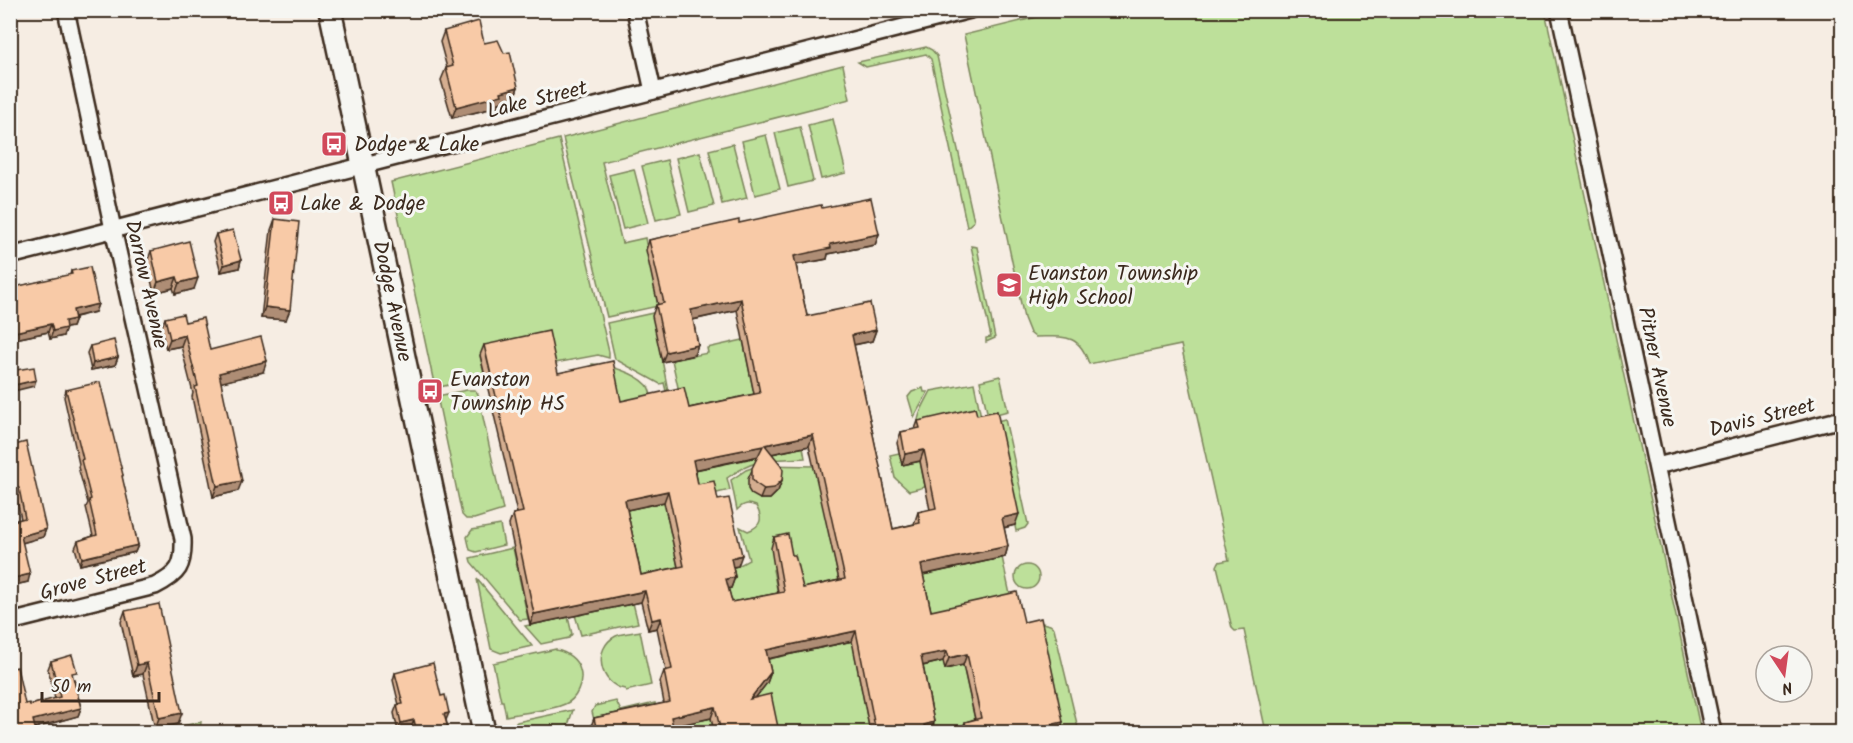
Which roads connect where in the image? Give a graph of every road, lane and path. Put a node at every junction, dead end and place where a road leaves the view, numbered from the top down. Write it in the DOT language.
graph roads {
  1 [pos="66,10"];
  2 [pos="330,10"];
  3 [pos="635,10"];
  4 [pos="970,10"];
  5 [pos="1564,12"];
  6 [pos="944,14"];
  7 [pos="653,91"];
  8 [pos="364,165"];
  9 [pos="113,229"];
  10 [pos="10,256"];
  11 [pos="1842,419"];
  12 [pos="1658,466"];
  13 [pos="181,566"];
  14 [pos="10,622"];
  15 [pos="484,732"];
  16 [pos="1713,732"];
  1 -- 9 [label="street, Darrow Avenue"];
  2 -- 8 [label="main road, Dodge Avenue"];
  3 -- 7 [label="street"];
  4 -- 6 [label="street, Lake Street"];
  5 -- 12 [label="street, Pitner Avenue"];
  6 -- 7 [label="street, Lake Street"];
  7 -- 8 [label="street, Lake Street"];
  8 -- 9 [label="street, Lake Street"];
  8 -- 15 [label="main road, Dodge Avenue"];
  9 -- 10 [label="street, Lake Street"];
  9 -- 13 [label="street, Darrow Avenue"];
  11 -- 12 [label="street, Davis Street"];
  12 -- 16 [label="street, Pitner Avenue"];
  13 -- 14 [label="street, Grove Street"];
}
